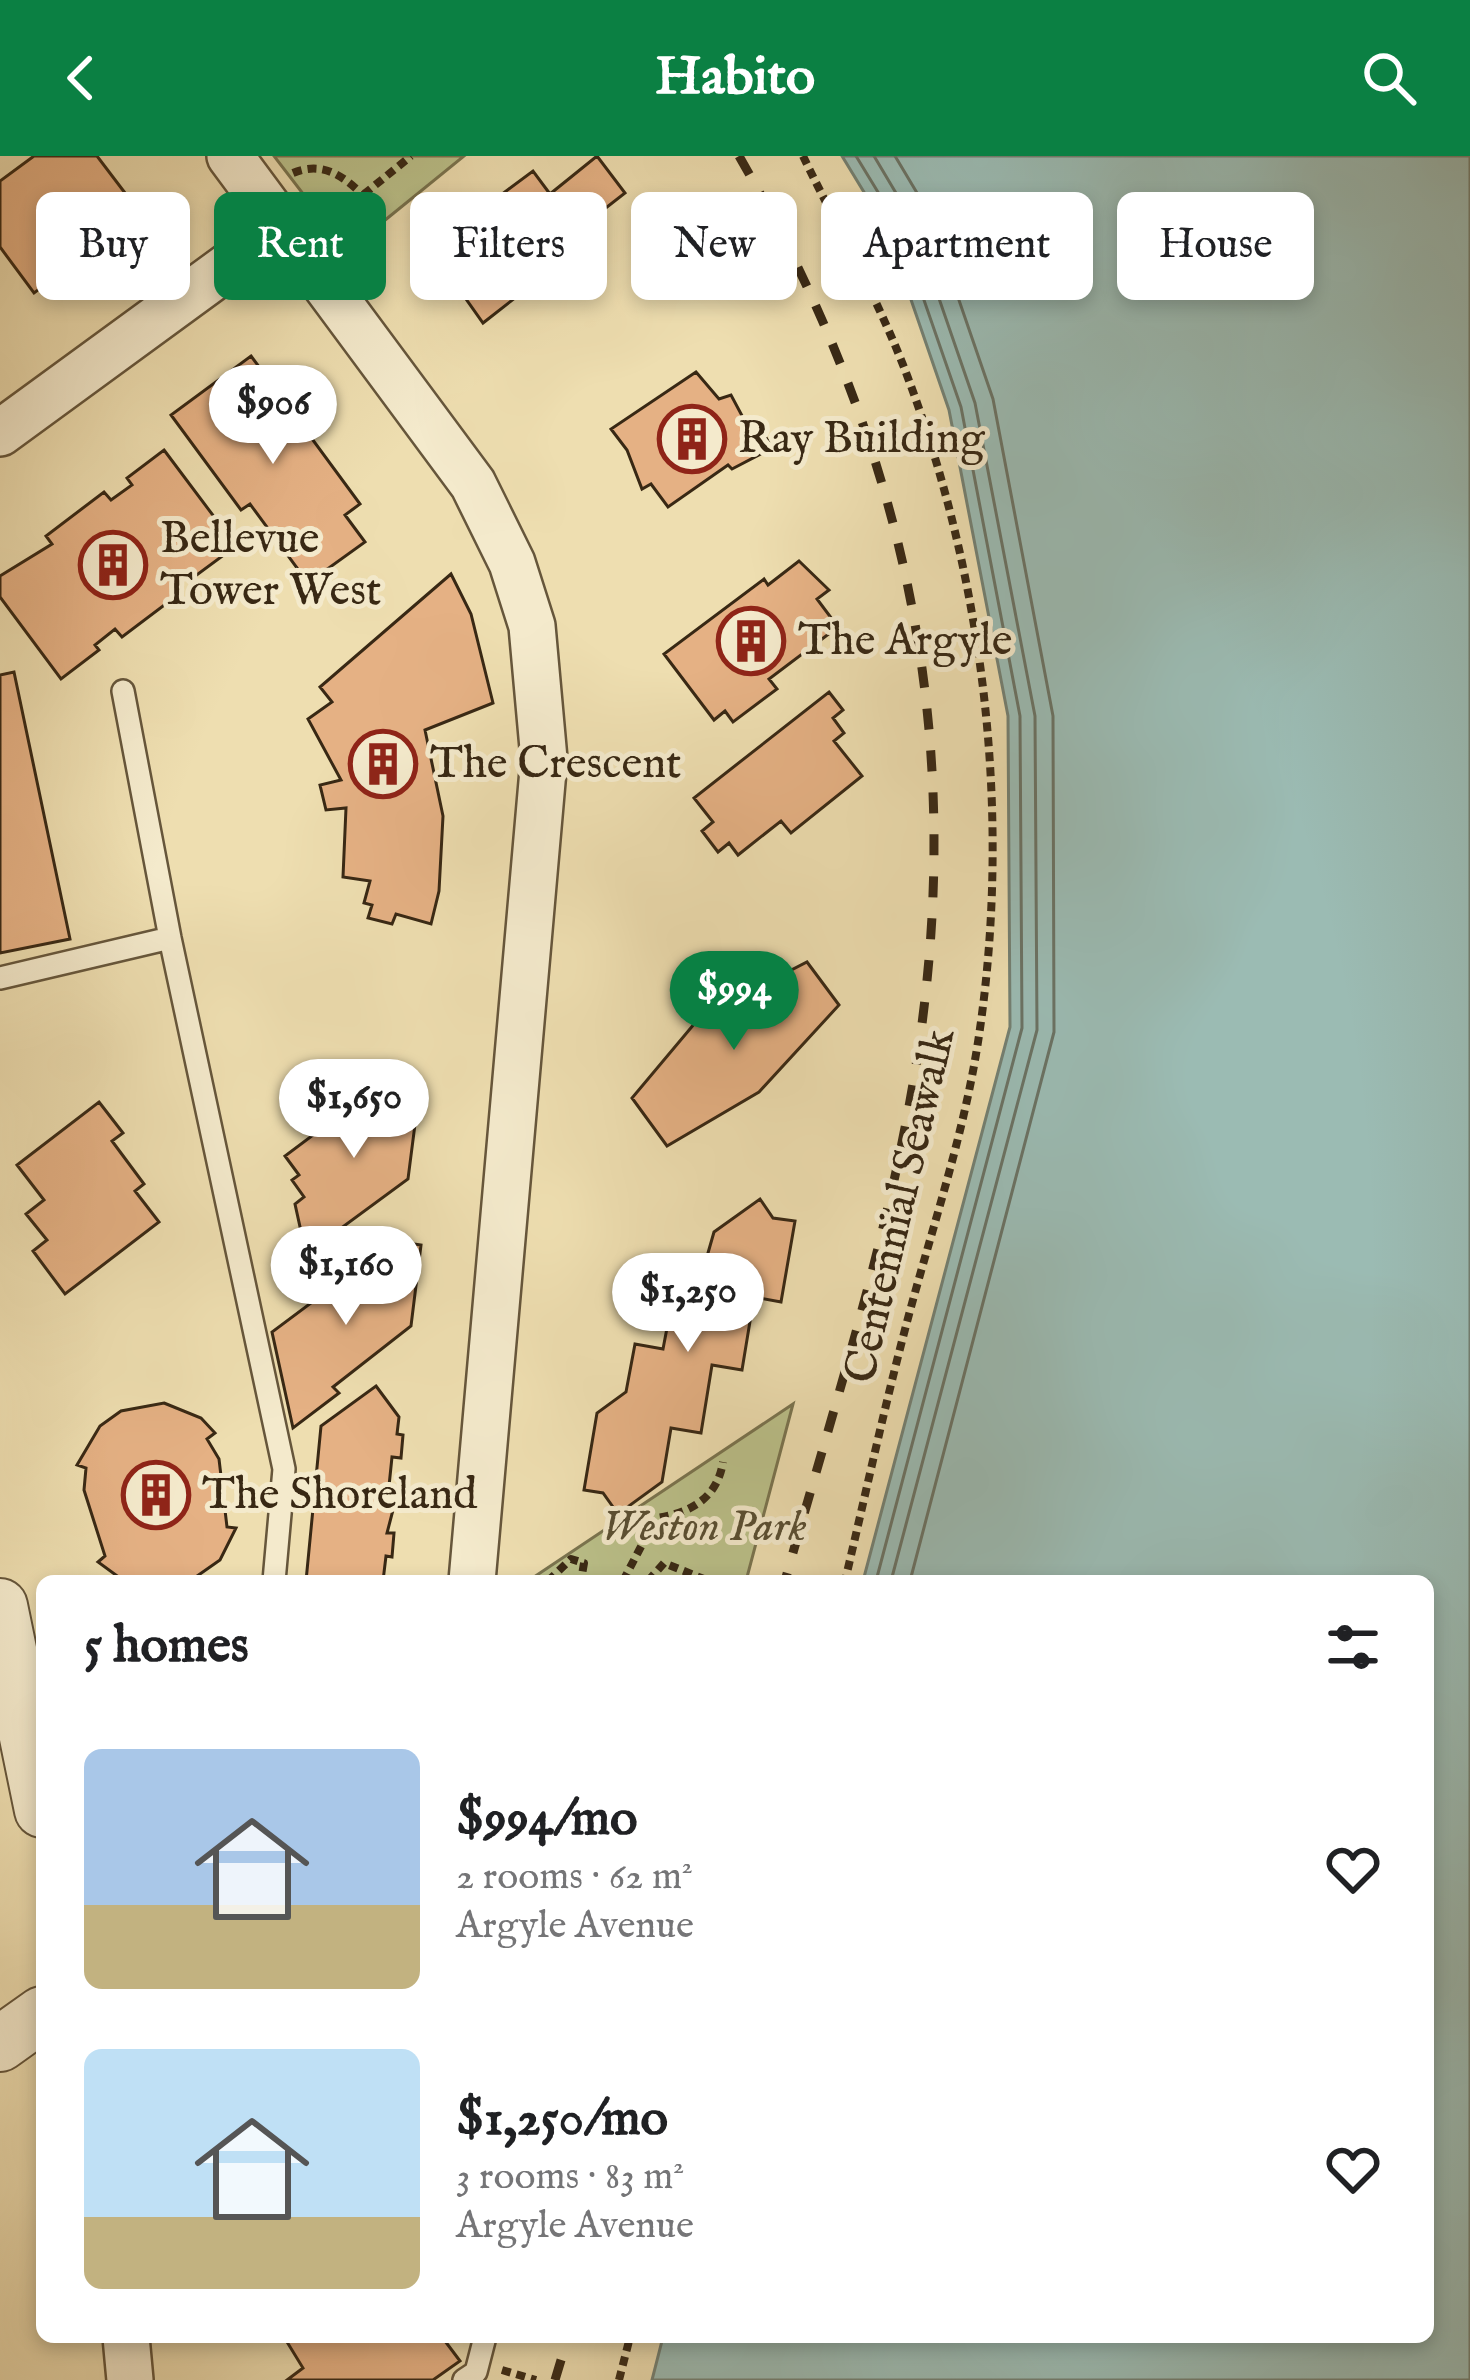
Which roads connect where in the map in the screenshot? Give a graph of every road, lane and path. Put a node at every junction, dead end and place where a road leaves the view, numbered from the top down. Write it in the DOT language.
graph roads {
  1 [pos="230,156"];
  2 [pos="411,156"];
  3 [pos="803,156"];
  4 [pos="293,173"];
  5 [pos="256,192"];
  6 [pos="361,192"];
  7 [pos="368,192"];
  8 [pos="214,277"];
  9 [pos="336,300"];
  10 [pos="0,433"];
  11 [pos="123,692"];
  12 [pos="170,938"];
  13 [pos="0,978"];
  14 [pos="723,1462"];
  15 [pos="275,1575"];
  16 [pos="473,1575"];
  17 [pos="554,1575"];
  18 [pos="581,1575"];
  19 [pos="626,1575"];
  20 [pos="653,1575"];
  21 [pos="694,1575"];
  22 [pos="846,1575"];
  23 [pos="0,1606"];
  24 [pos="36,1781"];
  25 [pos="36,2018"];
  26 [pos="0,2044"];
  27 [pos="127,2343"];
  28 [pos="483,2343"];
  29 [pos="628,2343"];
  30 [pos="130,2380"];
  31 [pos="464,2380"];
  32 [pos="619,2380"];
  1 -- 5 [label="street"];
  2 -- 7 [label="path"];
  3 -- 22 [label="path, Centennial Seawalk"];
  4 -- 6 [label="path"];
  8 -- 10 [label="street"];
  9 -- 16 [label="street"];
  11 -- 12 [label="lane"];
  12 -- 13 [label="lane"];
  12 -- 15 [label="lane"];
  14 -- 19 [label="path"];
  17 -- 18 [label="path"];
  20 -- 21 [label="path"];
  23 -- 24 [label="street"];
  25 -- 26 [label="street"];
  27 -- 30 [label="street"];
  28 -- 31 [label="lane"];
  29 -- 32 [label="path"];
}
